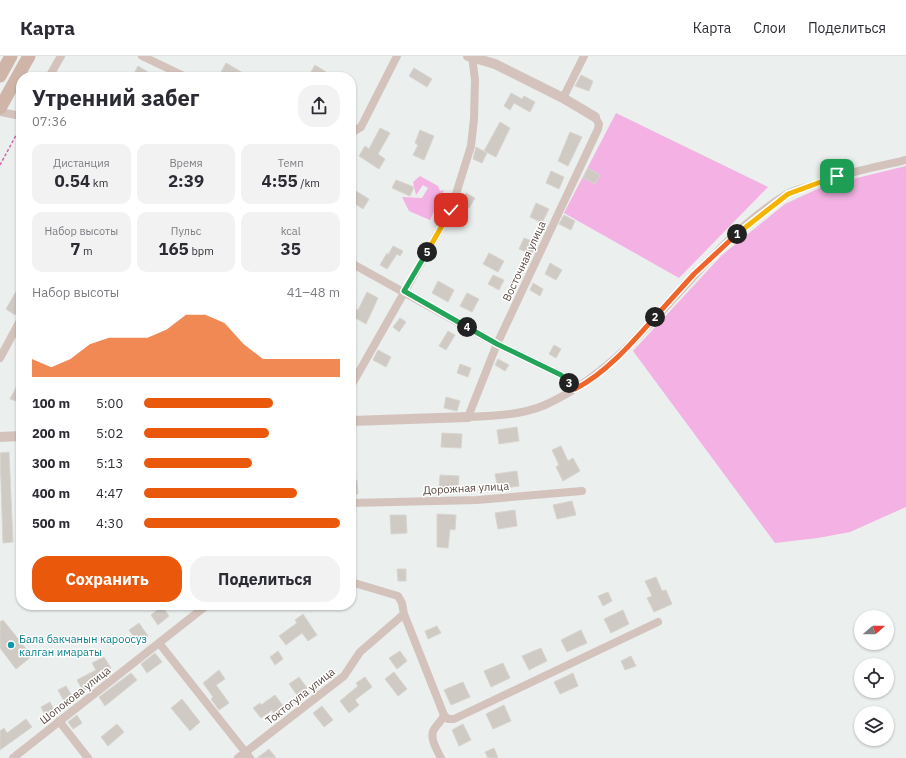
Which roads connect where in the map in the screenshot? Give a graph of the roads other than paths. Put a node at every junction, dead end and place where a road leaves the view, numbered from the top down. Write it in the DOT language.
graph roads {
  1 [pos="11,56"];
  2 [pos="29,56"];
  3 [pos="62,56"];
  4 [pos="142,56"];
  5 [pos="397,56"];
  6 [pos="471,56"];
  7 [pos="584,56"];
  8 [pos="20,72"];
  9 [pos="52,72"];
  10 [pos="176,72"];
  11 [pos="0,76"];
  12 [pos="16,79"];
  13 [pos="563,98"];
  14 [pos="0,108"];
  15 [pos="0,112"];
  16 [pos="16,116"];
  17 [pos="595,117"];
  18 [pos="356,130"];
  19 [pos="906,160"];
  20 [pos="356,266"];
  21 [pos="404,291"];
  22 [pos="16,328"];
  23 [pos="497,344"];
  24 [pos="0,358"];
  25 [pos="356,377"];
  26 [pos="575,389"];
  27 [pos="468,417"];
  28 [pos="356,421"];
  29 [pos="16,436"];
  30 [pos="0,437"];
  31 [pos="582,491"];
  32 [pos="356,503"];
  33 [pos="356,583"];
  34 [pos="201,610"];
  35 [pos="404,614"];
  36 [pos="658,622"];
  37 [pos="159,643"];
  38 [pos="444,715"];
  39 [pos="59,721"];
  40 [pos="248,755"];
  41 [pos="13,758"];
  42 [pos="88,758"];
  43 [pos="238,758"];
  44 [pos="441,758"];
  1 -- 11 [label="main road"];
  2 -- 8 [label="main road"];
  3 -- 9 [label="street"];
  4 -- 10 [label="street"];
  5 -- 18 [label="street"];
  6 -- 13 [label="street"];
  6 -- 21 [label="street"];
  7 -- 13 [label="street"];
  12 -- 14 [label="main road"];
  13 -- 17 [label="street"];
  15 -- 16 [label="street"];
  17 -- 23 [label="street, Восточная улица"];
  19 -- 26 [label="street"];
  20 -- 21 [label="street"];
  21 -- 23 [label="street"];
  21 -- 25 [label="street"];
  22 -- 24 [label="street"];
  23 -- 26 [label="street"];
  23 -- 27 [label="street, Восточная улица"];
  26 -- 27 [label="street"];
  27 -- 28 [label="street"];
  29 -- 30 [label="street"];
  31 -- 32 [label="street, Дорожная улица"];
  33 -- 35 [label="street"];
  34 -- 37 [label="street, Шопокова улица"];
  35 -- 38 [label="street"];
  35 -- 40 [label="street, Токтогула улица"];
  36 -- 38 [label="street"];
  37 -- 39 [label="street, Шопокова улица"];
  37 -- 40 [label="street"];
  38 -- 44 [label="street"];
  39 -- 41 [label="street, Шопокова улица"];
  39 -- 42 [label="street"];
  40 -- 43 [label="street, Токтогула улица"];
}
